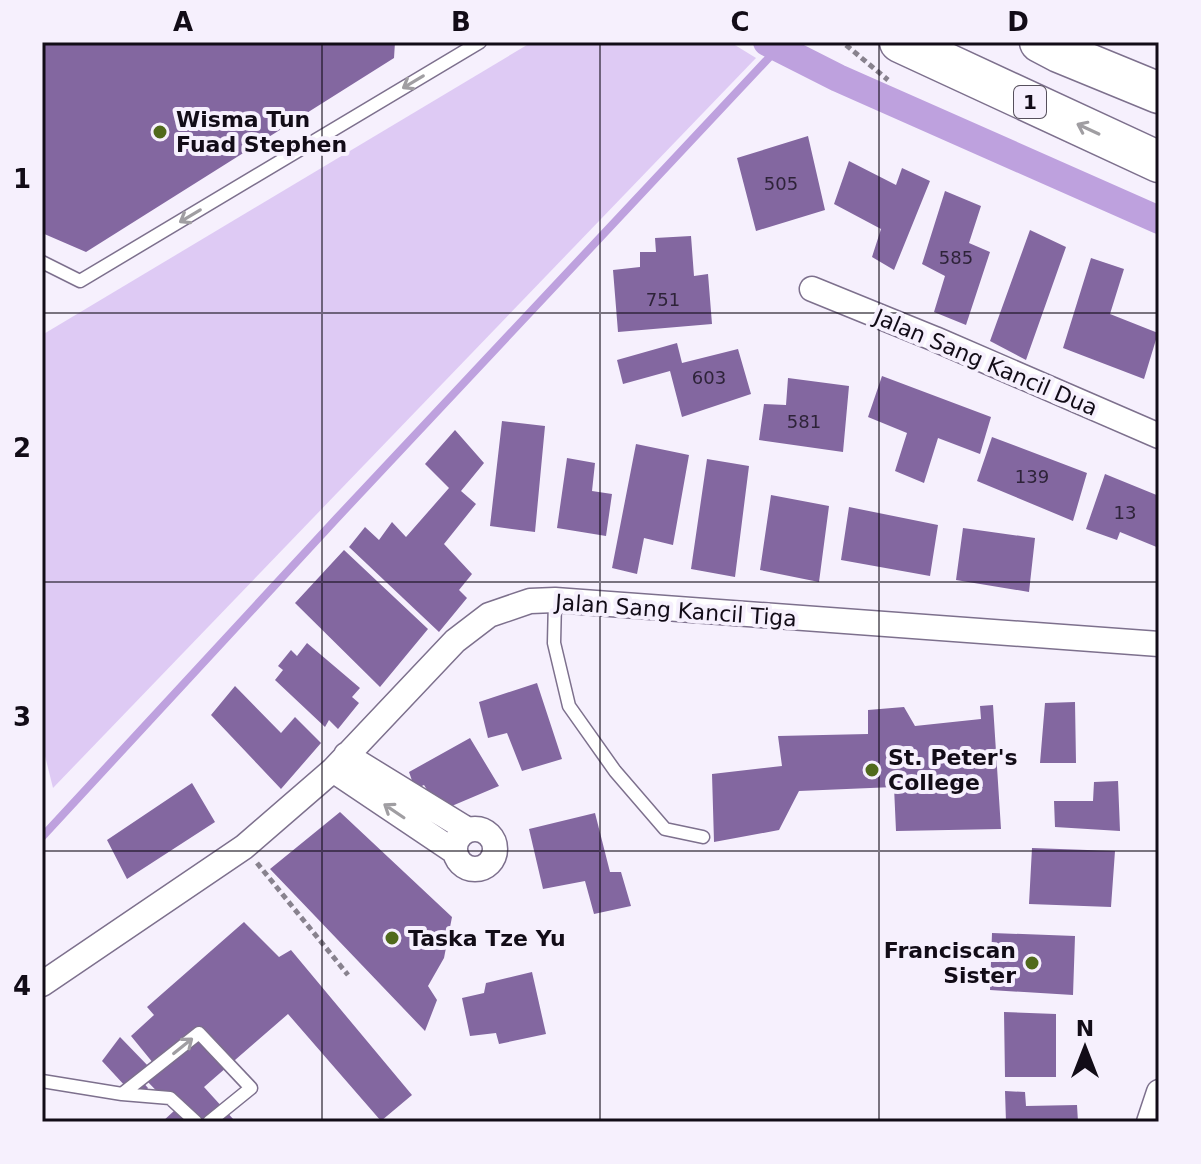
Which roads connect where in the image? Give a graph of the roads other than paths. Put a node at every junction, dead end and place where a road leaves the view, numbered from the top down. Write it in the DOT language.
graph roads {
  1 [pos="480,42"];
  2 [pos="900,42"];
  3 [pos="1040,42"];
  4 [pos="1159,93"];
  5 [pos="1159,162"];
  6 [pos="42,262"];
  7 [pos="812,289"];
  8 [pos="1159,436"];
  9 [pos="555,600"];
  10 [pos="1159,644"];
  11 [pos="340,762"];
  12 [pos="468,830"];
  13 [pos="703,837"];
  14 [pos="455,852"];
  15 [pos="42,984"];
  16 [pos="42,1081"];
  17 [pos="1159,1092"];
  18 [pos="122,1094"];
  19 [pos="196,1122"];
  20 [pos="209,1122"];
  21 [pos="1149,1122"];
  1 -- 6 [label="lane, one-way"];
  5 -- 2 [label="main road, 1, one-way"];
  3 -- 4 [label="main road"];
  7 -- 8 [label="street, Jalan Sang Kancil Dua"];
  9 -- 10 [label="street, Jalan Sang Kancil Tiga"];
  9 -- 11 [label="street, Jalan Sang Kancil Tiga"];
  9 -- 13 [label="lane"];
  11 -- 12 [label="street"];
  14 -- 11 [label="street, one-way"];
  11 -- 15 [label="street, Jalan Sang Kancil Tiga"];
  12 -- 14 [label="street"];
  12 -- 14 [label="street"];
  16 -- 18 [label="lane"];
  17 -- 21 [label="street"];
  18 -- 19 [label="lane"];
  18 -- 20 [label="lane, one-way"];
}
